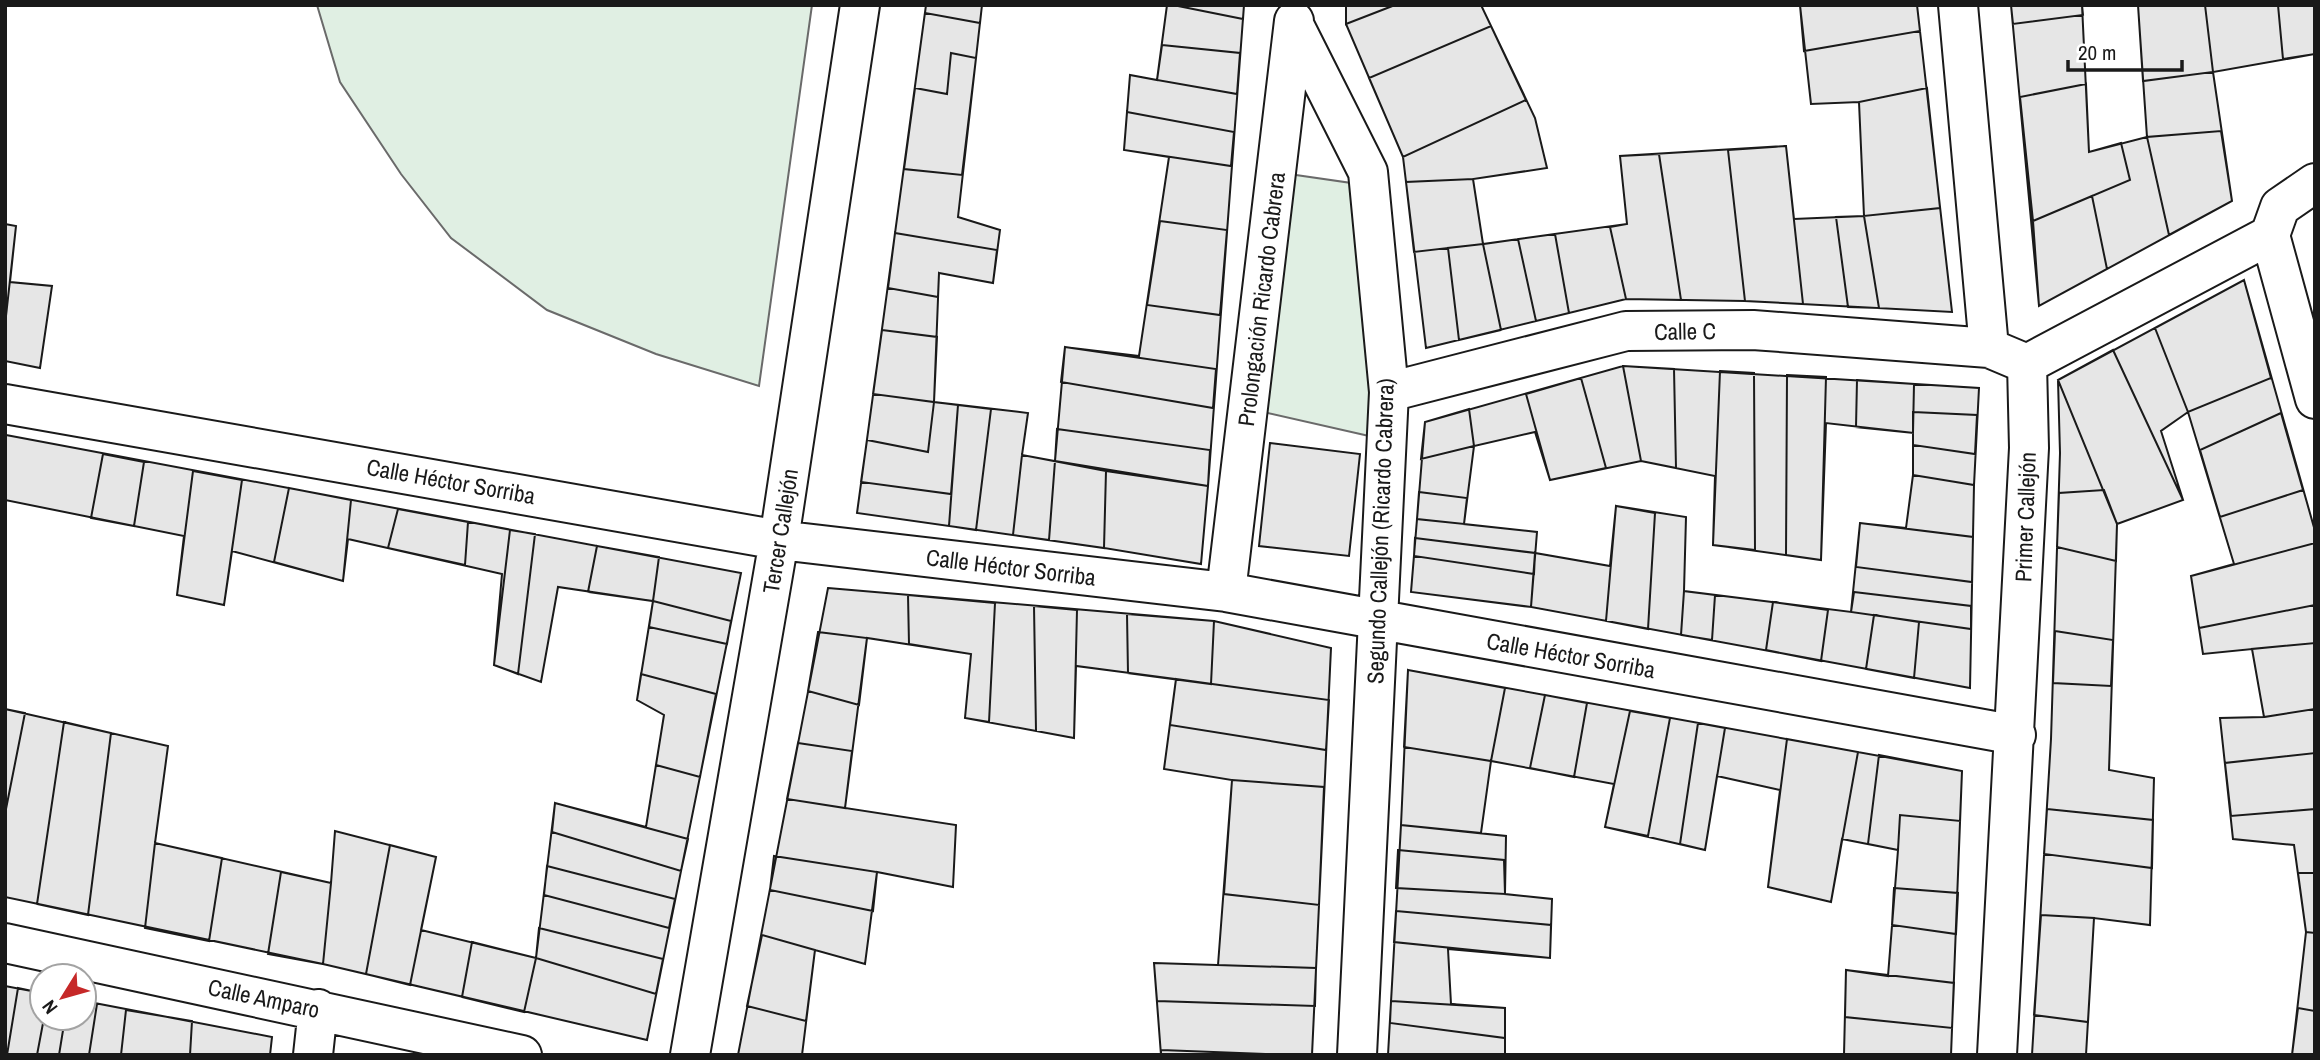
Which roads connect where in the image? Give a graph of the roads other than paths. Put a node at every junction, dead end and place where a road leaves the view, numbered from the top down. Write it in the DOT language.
graph roads {
  1 [pos="860,5"];
  2 [pos="1958,5"];
  3 [pos="1294,15"];
  4 [pos="2315,183"];
  5 [pos="2270,235"];
  6 [pos="1989,348"];
  7 [pos="2027,364"];
  8 [pos="1389,392"];
  9 [pos="2315,399"];
  10 [pos="5,404"];
  11 [pos="779,540"];
  12 [pos="1226,592"];
  13 [pos="1378,620"];
  14 [pos="2016,734"];
  15 [pos="5,943"];
  16 [pos="318,1009"];
  17 [pos="313,1055"];
  18 [pos="522,1055"];
  19 [pos="690,1055"];
  20 [pos="1357,1055"];
  21 [pos="1997,1055"];
  1 -- 11 [label="street, Tercer Callejón"];
  2 -- 6 [label="street"];
  3 -- 8 [label="street, Segundo Callejón (Ricardo Cabrera)"];
  3 -- 12 [label="street, Prolongación Ricardo Cabrera"];
  4 -- 5 [label="street"];
  5 -- 7 [label="street"];
  5 -- 9 [label="street"];
  6 -- 7 [label="street"];
  6 -- 8 [label="street, Calle C"];
  7 -- 14 [label="street, Primer Callejón"];
  8 -- 13 [label="street, Segundo Callejón (Ricardo Cabrera)"];
  10 -- 11 [label="street, Calle Héctor Sorriba"];
  11 -- 12 [label="street, Calle Héctor Sorriba"];
  11 -- 19 [label="street, Tercer Callejón"];
  12 -- 13 [label="street, Calle Héctor Sorriba"];
  13 -- 14 [label="street, Calle Héctor Sorriba"];
  13 -- 20 [label="street, Segundo Callejón (Ricardo Cabrera)"];
  14 -- 21 [label="street, Primer Callejón"];
  15 -- 16 [label="street, Calle Amparo"];
  16 -- 17 [label="street"];
  16 -- 18 [label="street, Calle Amparo"];
}
